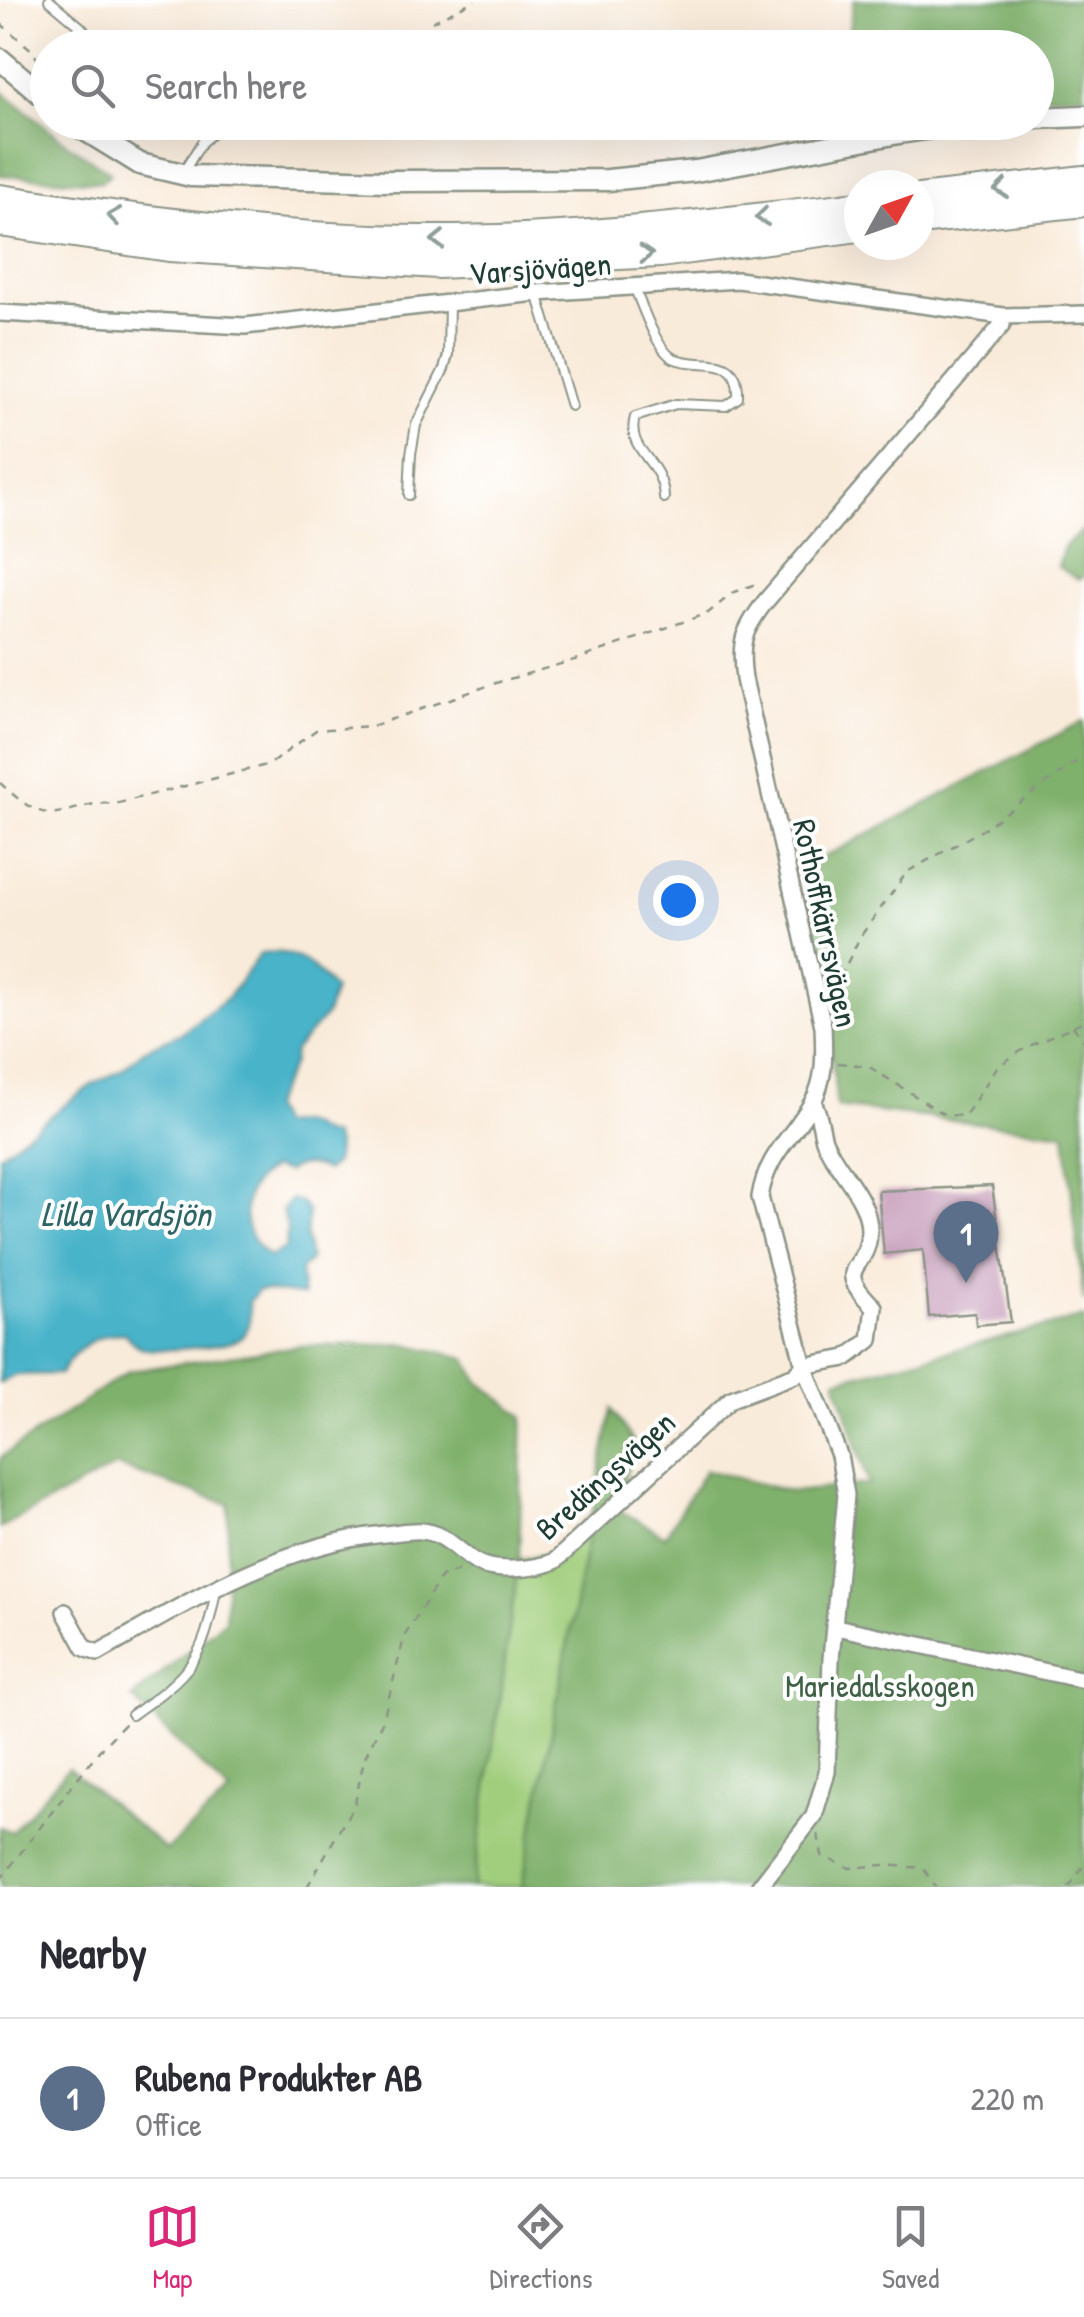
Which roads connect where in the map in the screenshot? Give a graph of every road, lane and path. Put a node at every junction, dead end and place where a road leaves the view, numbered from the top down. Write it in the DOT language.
graph roads {
  1 [pos="50,0"];
  2 [pos="475,0"];
  3 [pos="0,23"];
  4 [pos="83,30"];
  5 [pos="424,30"];
  6 [pos="30,48"];
  7 [pos="0,59"];
  8 [pos="30,85"];
  9 [pos="1084,116"];
  10 [pos="1054,117"];
  11 [pos="101,140"];
  12 [pos="204,140"];
  13 [pos="862,140"];
  14 [pos="182,174"];
  15 [pos="1084,180"];
  16 [pos="934,197"];
  17 [pos="0,199"];
  18 [pos="1084,202"];
  19 [pos="844,208"];
  20 [pos="934,218"];
  21 [pos="0,222"];
  22 [pos="844,229"];
  23 [pos="634,289"];
  24 [pos="538,293"];
  25 [pos="449,303"];
  26 [pos="0,313"];
  27 [pos="1084,314"];
  28 [pos="1003,316"];
  29 [pos="570,406"];
  30 [pos="409,495"];
  31 [pos="664,498"];
  32 [pos="765,602"];
  33 [pos="1084,756"];
  34 [pos="0,783"];
  35 [pos="830,997"];
  36 [pos="1084,1021"];
  37 [pos="1073,1026"];
  38 [pos="1084,1041"];
  39 [pos="825,1062"];
  40 [pos="813,1102"];
  41 [pos="804,1366"];
  42 [pos="477,1564"];
  43 [pos="216,1590"];
  44 [pos="65,1612"];
  45 [pos="836,1627"];
  46 [pos="1084,1680"];
  47 [pos="132,1715"];
  48 [pos="814,1816"];
  49 [pos="1084,1865"];
  50 [pos="0,1880"];
  51 [pos="307,1887"];
  52 [pos="758,1887"];
  53 [pos="936,1887"];
  54 [pos="1068,1887"];
  1 -- 4 [label="lane"];
  2 -- 5 [label="path"];
  3 -- 6 [label="path"];
  7 -- 8 [label="street"];
  9 -- 10 [label="street"];
  11 -- 14 [label="street"];
  12 -- 14 [label="lane"];
  13 -- 14 [label="street"];
  15 -- 16 [label="highway, one-way"];
  19 -- 17 [label="highway, one-way"];
  18 -- 20 [label="highway"];
  21 -- 22 [label="highway, one-way"];
  23 -- 24 [label="street, Varsjövägen"];
  23 -- 28 [label="street, Varsjövägen"];
  23 -- 31 [label="lane"];
  24 -- 25 [label="street, Varsjövägen"];
  24 -- 29 [label="lane"];
  25 -- 26 [label="street, Varsjövägen"];
  25 -- 30 [label="lane"];
  27 -- 28 [label="street, Varsjövägen"];
  28 -- 32 [label="street, Rothoffkärrsvägen"];
  32 -- 34 [label="path"];
  32 -- 39 [label="street, Rothoffkärrsvägen"];
  33 -- 35 [label="path"];
  36 -- 37 [label="path"];
  37 -- 38 [label="path"];
  37 -- 39 [label="path"];
  39 -- 40 [label="street, Rothoffkärrsvägen"];
  40 -- 41 [label="street, Rothoffkärrsvägen"];
  40 -- 41 [label="street, Bredängsvägen"];
  41 -- 42 [label="street, Bredängsvägen"];
  41 -- 45 [label="street, Rothoffkärrsvägen"];
  42 -- 43 [label="street"];
  42 -- 51 [label="path"];
  43 -- 44 [label="street"];
  43 -- 47 [label="lane"];
  45 -- 46 [label="street"];
  45 -- 48 [label="street, Rothoffkärrsvägen"];
  47 -- 50 [label="path"];
  48 -- 52 [label="street, Rothoffkärrsvägen"];
  48 -- 53 [label="path"];
  49 -- 54 [label="path"];
}
